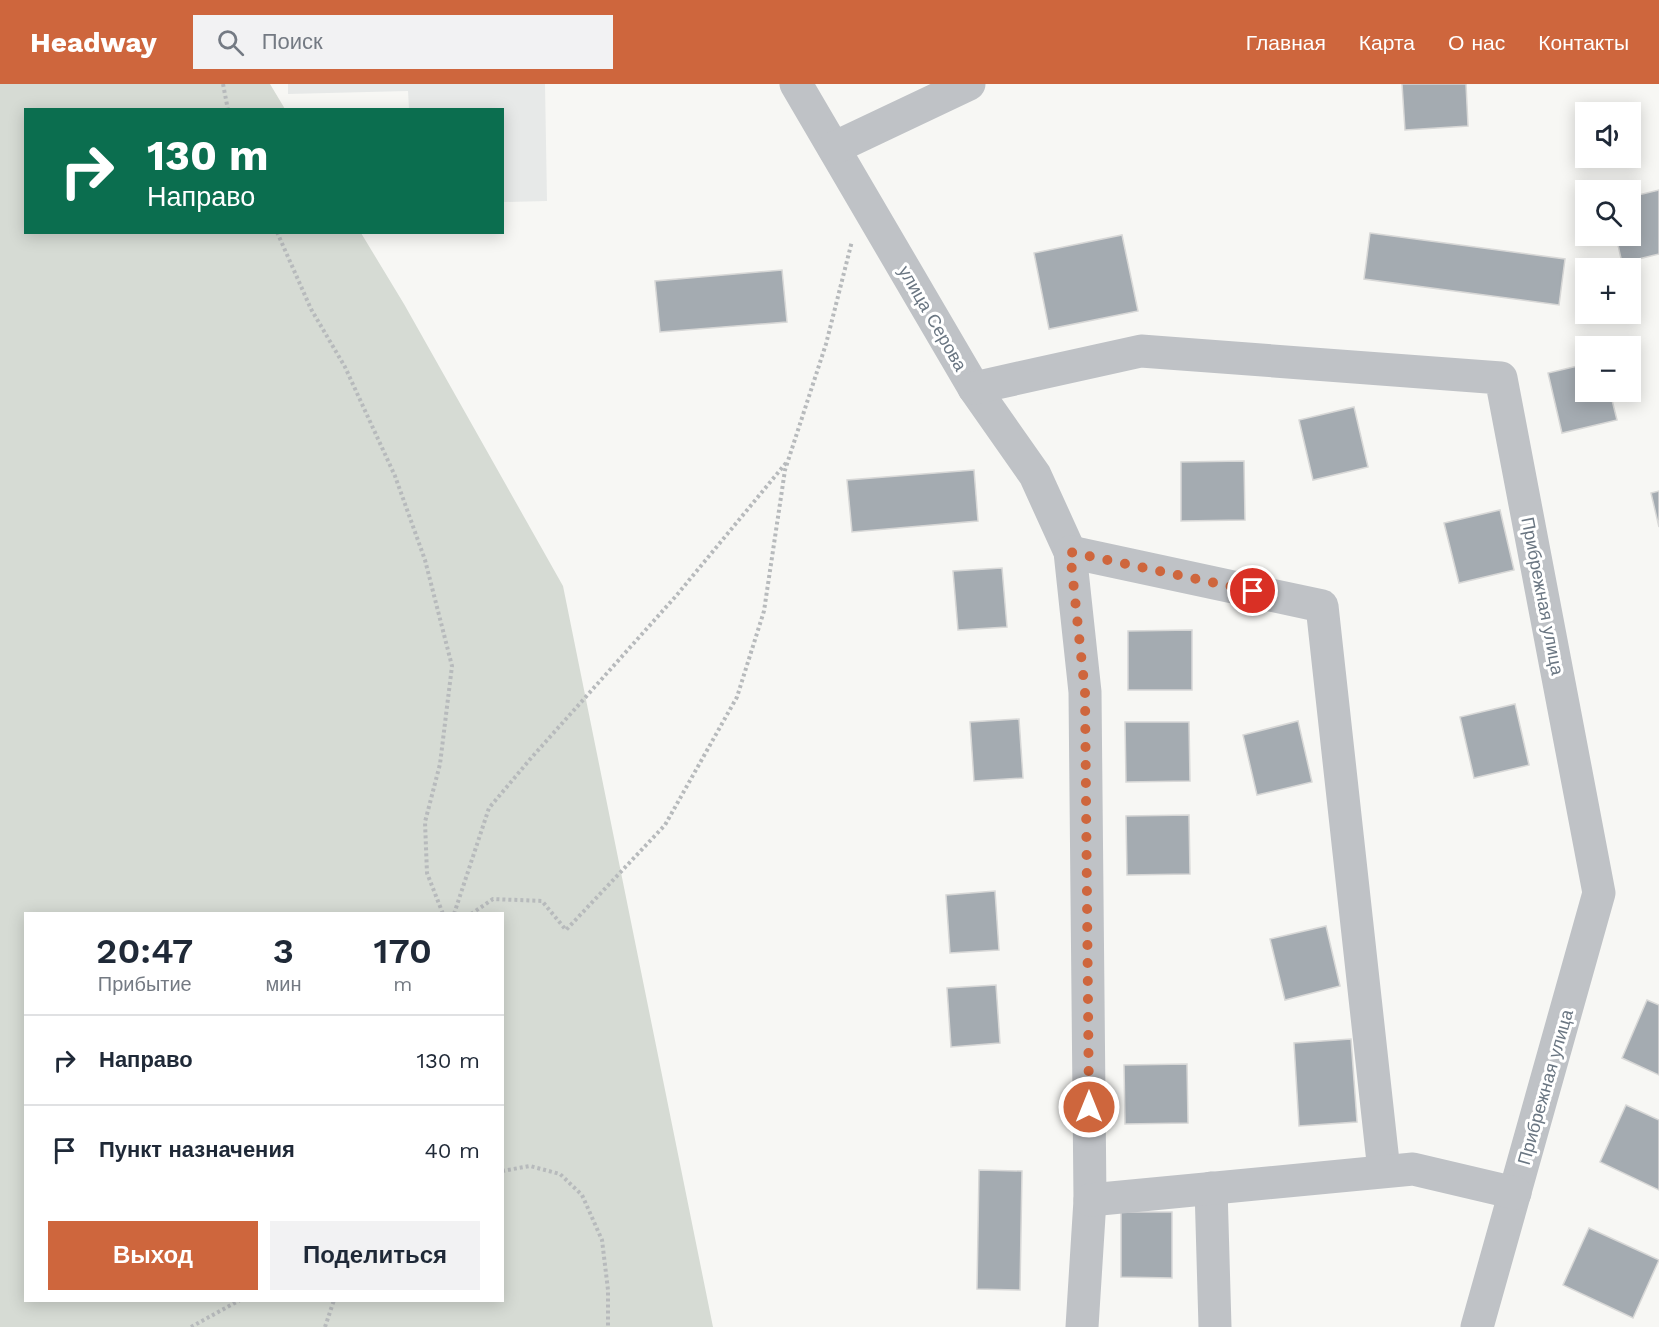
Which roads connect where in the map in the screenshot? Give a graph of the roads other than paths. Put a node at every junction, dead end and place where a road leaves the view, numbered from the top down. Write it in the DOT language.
graph roads {
  1 [pos="796,84"];
  2 [pos="969,84"];
  3 [pos="834,148"];
  4 [pos="974,388"];
  5 [pos="1070,552"];
  6 [pos="1384,1171"];
  7 [pos="1211,1188"];
  8 [pos="1515,1193"];
  9 [pos="1090,1200"];
  10 [pos="1082,1327"];
  11 [pos="1215,1327"];
  12 [pos="1477,1327"];
  1 -- 3 [label="street, улица Серова"];
  2 -- 3 [label="street"];
  3 -- 4 [label="street, улица Серова"];
  4 -- 5 [label="street, улица Серова"];
  4 -- 8 [label="street, Прибрежная улица"];
  5 -- 6 [label="street"];
  5 -- 9 [label="street, улица Серова"];
  6 -- 7 [label="street"];
  6 -- 8 [label="street"];
  7 -- 9 [label="street"];
  7 -- 11 [label="street"];
  8 -- 12 [label="street, Прибрежная улица"];
  9 -- 10 [label="street, улица Серова"];
}
